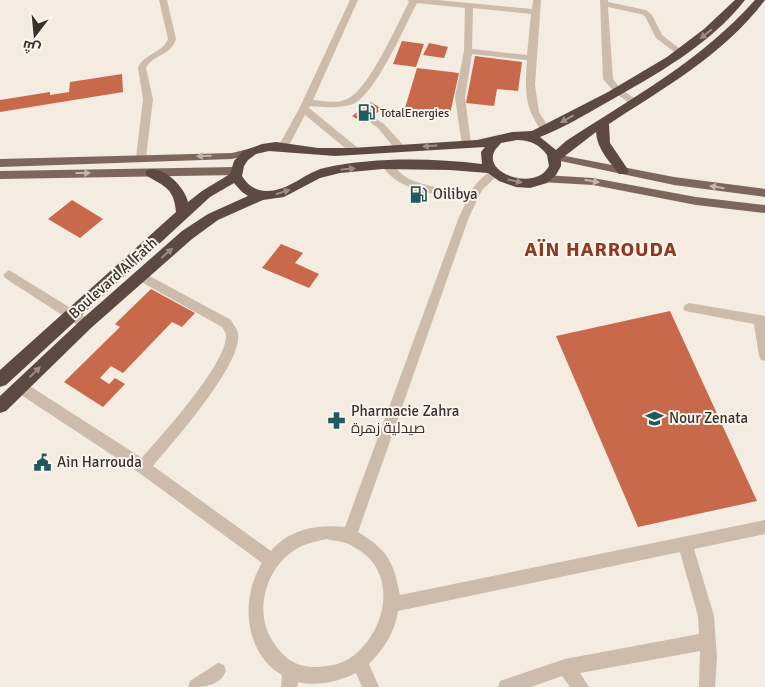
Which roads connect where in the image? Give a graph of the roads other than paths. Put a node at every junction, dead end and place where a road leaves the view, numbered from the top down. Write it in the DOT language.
graph roads {
  1 [pos="163,0"];
  2 [pos="354,0"];
  3 [pos="413,0"];
  4 [pos="536,0"];
  5 [pos="740,0"];
  6 [pos="760,0"];
  7 [pos="425,1"];
  8 [pos="604,2"];
  9 [pos="469,6"];
  10 [pos="536,12"];
  11 [pos="468,51"];
  12 [pos="680,52"];
  13 [pos="532,58"];
  14 [pos="618,92"];
  15 [pos="634,102"];
  16 [pos="346,103"];
  17 [pos="305,106"];
  18 [pos="358,111"];
  19 [pos="370,118"];
  20 [pos="603,122"];
  21 [pos="546,131"];
  22 [pos="527,137"];
  23 [pos="496,141"];
  24 [pos="466,144"];
  25 [pos="288,148"];
  26 [pos="400,148"];
  27 [pos="354,150"];
  28 [pos="252,151"];
  29 [pos="555,157"];
  30 [pos="141,158"];
  31 [pos="0,163"];
  32 [pos="387,166"];
  33 [pos="492,171"];
  34 [pos="623,171"];
  35 [pos="151,173"];
  36 [pos="236,173"];
  37 [pos="0,175"];
  38 [pos="544,179"];
  39 [pos="302,182"];
  40 [pos="765,193"];
  41 [pos="262,195"];
  42 [pos="473,198"];
  43 [pos="765,209"];
  44 [pos="183,214"];
  45 [pos="9,275"];
  46 [pos="140,276"];
  47 [pos="688,308"];
  48 [pos="72,314"];
  49 [pos="763,321"];
  50 [pos="86,324"];
  51 [pos="765,356"];
  52 [pos="0,380"];
  53 [pos="20,387"];
  54 [pos="0,406"];
  55 [pos="143,468"];
  56 [pos="765,527"];
  57 [pos="349,536"];
  58 [pos="685,543"];
  59 [pos="272,560"];
  60 [pos="393,604"];
  61 [pos="708,641"];
  62 [pos="362,666"];
  63 [pos="565,667"];
  64 [pos="218,671"];
  65 [pos="290,680"];
  66 [pos="316,683"];
  67 [pos="196,687"];
  68 [pos="372,687"];
  69 [pos="506,687"];
  70 [pos="581,687"];
  71 [pos="707,687"];
  1 -- 30 [label="street"];
  2 -- 17 [label="street"];
  3 -- 7 [label="street"];
  3 -- 16 [label="street"];
  4 -- 10 [label="street"];
  5 -- 12 [label="highway, one-way"];
  6 -- 15 [label="highway"];
  7 -- 9 [label="street"];
  8 -- 12 [label="street"];
  8 -- 14 [label="street"];
  9 -- 10 [label="street"];
  9 -- 11 [label="street"];
  10 -- 13 [label="street"];
  11 -- 13 [label="street"];
  11 -- 24 [label="street"];
  12 -- 14 [label="highway"];
  13 -- 21 [label="street"];
  14 -- 15 [label="street"];
  14 -- 21 [label="highway, one-way"];
  15 -- 20 [label="highway"];
  16 -- 17 [label="street"];
  16 -- 18 [label="street"];
  17 -- 25 [label="street"];
  17 -- 27 [label="street"];
  19 -- 26 [label="street"];
  20 -- 29 [label="highway"];
  20 -- 34 [label="highway"];
  21 -- 22 [label="highway"];
  22 -- 23 [label="highway"];
  22 -- 29 [label="highway"];
  23 -- 24 [label="highway"];
  23 -- 33 [label="highway"];
  24 -- 26 [label="highway, one-way"];
  25 -- 27 [label="highway"];
  25 -- 28 [label="highway"];
  25 -- 39 [label="highway"];
  26 -- 27 [label="highway"];
  28 -- 30 [label="main road, one-way"];
  28 -- 36 [label="highway"];
  29 -- 34 [label="main road"];
  29 -- 38 [label="highway"];
  30 -- 31 [label="main road"];
  32 -- 33 [label="highway"];
  39 -- 32 [label="highway, one-way"];
  32 -- 42 [label="street"];
  33 -- 38 [label="highway, one-way"];
  33 -- 42 [label="street"];
  40 -- 34 [label="main road, one-way"];
  35 -- 36 [label="main road"];
  37 -- 35 [label="main road, one-way"];
  35 -- 44 [label="highway"];
  36 -- 41 [label="highway"];
  36 -- 44 [label="highway, Boulevard Al Fath"];
  38 -- 43 [label="main road, one-way"];
  41 -- 39 [label="highway, one-way"];
  46 -- 41 [label="highway, Boulevard Al Fath, one-way"];
  42 -- 57 [label="street"];
  44 -- 48 [label="highway, Boulevard Al Fath"];
  45 -- 48 [label="street"];
  46 -- 50 [label="highway, Boulevard Al Fath"];
  46 -- 55 [label="street"];
  47 -- 49 [label="street"];
  48 -- 50 [label="street"];
  48 -- 52 [label="highway, Boulevard Al Fath"];
  49 -- 51 [label="street"];
  53 -- 50 [label="highway, Boulevard Al Fath, one-way"];
  53 -- 54 [label="highway, Boulevard Al Fath"];
  53 -- 55 [label="street"];
  55 -- 59 [label="street"];
  56 -- 58 [label="street"];
  57 -- 59 [label="street"];
  57 -- 60 [label="street"];
  58 -- 60 [label="street"];
  58 -- 61 [label="street"];
  59 -- 65 [label="street"];
  60 -- 62 [label="street"];
  61 -- 63 [label="street"];
  61 -- 71 [label="street"];
  62 -- 66 [label="street"];
  62 -- 68 [label="street"];
  63 -- 69 [label="street"];
  63 -- 70 [label="street"];
  64 -- 67 [label="street"];
  65 -- 66 [label="street"];
}
